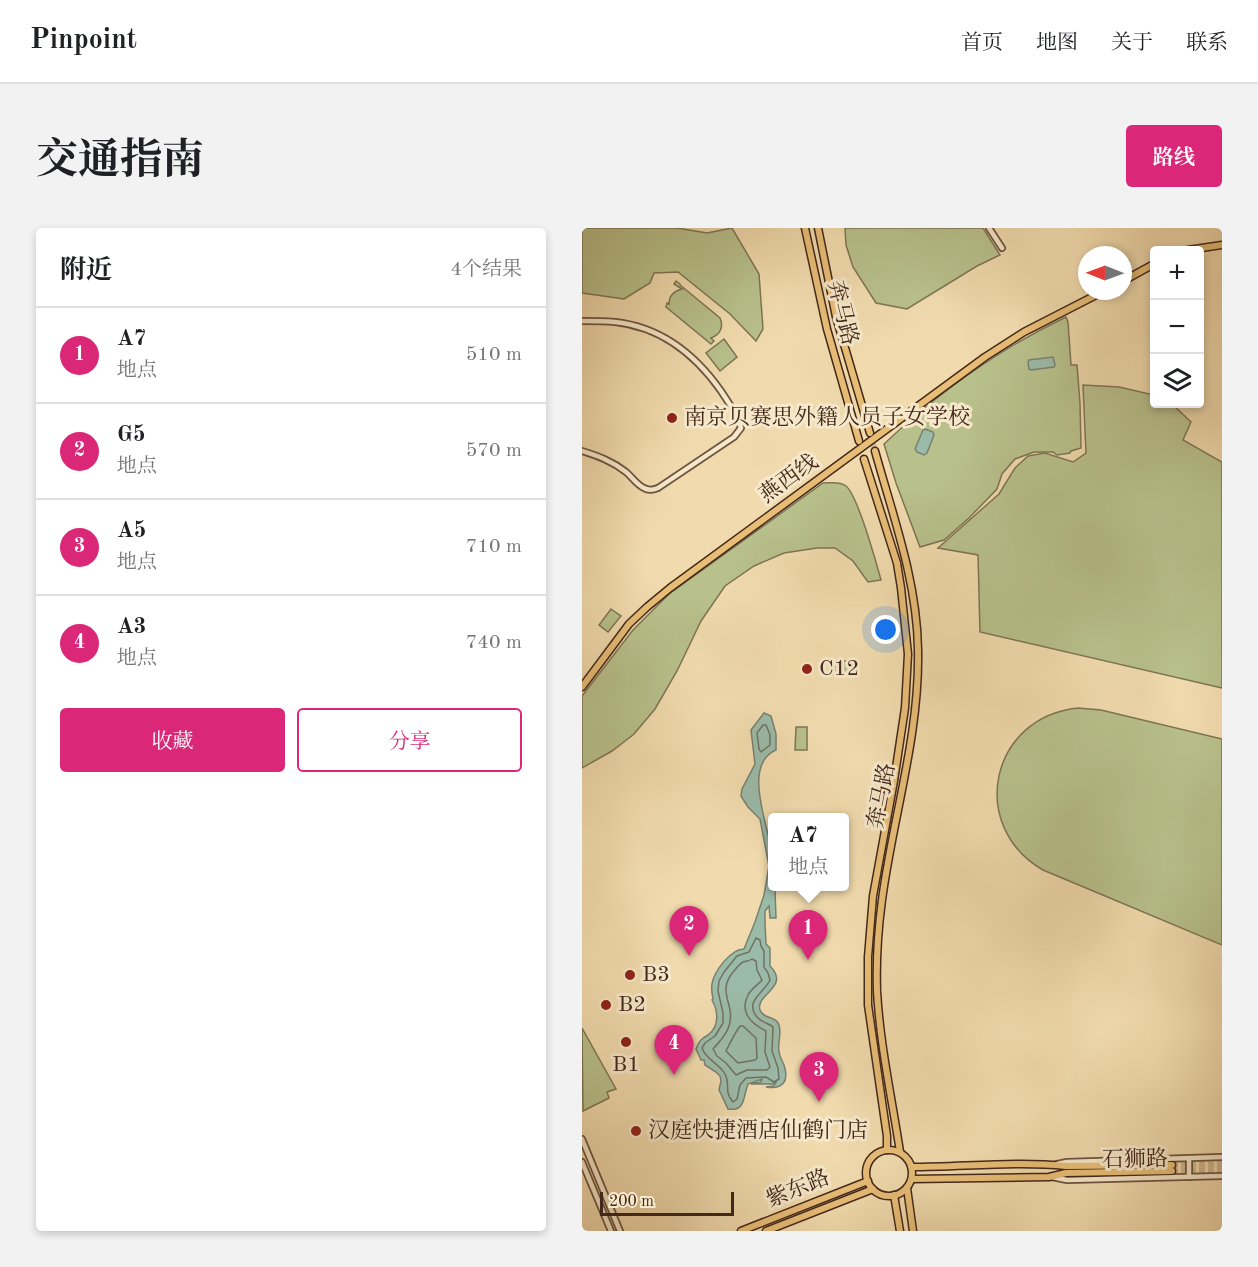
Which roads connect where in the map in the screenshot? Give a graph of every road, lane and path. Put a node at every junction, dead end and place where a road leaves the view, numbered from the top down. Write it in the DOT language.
graph roads {
  1 [pos="805,228"];
  2 [pos="818,228"];
  3 [pos="989,228"];
  4 [pos="1222,244"];
  5 [pos="1204,247"];
  6 [pos="1002,248"];
  7 [pos="1150,267"];
  8 [pos="1132,276"];
  9 [pos="1086,300"];
  10 [pos="582,321"];
  11 [pos="870,433"];
  12 [pos="859,441"];
  13 [pos="582,451"];
  14 [pos="875,451"];
  15 [pos="864,459"];
  16 [pos="582,687"];
  17 [pos="582,1139"];
  18 [pos="887,1150"];
  19 [pos="900,1152"];
  20 [pos="1222,1157"];
  21 [pos="1190,1158"];
  22 [pos="582,1162"];
  23 [pos="1052,1165"];
  24 [pos="912,1167"];
  25 [pos="1222,1176"];
  26 [pos="1049,1177"];
  27 [pos="1190,1177"];
  28 [pos="912,1179"];
  29 [pos="868,1181"];
  30 [pos="907,1188"];
  31 [pos="873,1189"];
  32 [pos="894,1196"];
  33 [pos="610,1231"];
  34 [pos="620,1231"];
  35 [pos="741,1231"];
  36 [pos="766,1231"];
  37 [pos="900,1231"];
  38 [pos="913,1231"];
  1 -- 12 [label="main road, 奔马路"];
  2 -- 11 [label="main road, 奔马路"];
  3 -- 6 [label="street"];
  4 -- 5 [label="main road"];
  7 -- 8 [label="main road"];
  9 -- 16 [label="main road, 燕西线"];
  10 -- 13 [label="street"];
  14 -- 19 [label="main road, 奔马路"];
  15 -- 18 [label="main road, 奔马路"];
  17 -- 34 [label="street"];
  18 -- 19 [label="main road"];
  18 -- 29 [label="main road"];
  19 -- 24 [label="main road"];
  20 -- 21 [label="street, 石狮路"];
  21 -- 23 [label="street, 石狮路"];
  21 -- 27 [label="street"];
  22 -- 33 [label="street"];
  23 -- 24 [label="main road, 石狮路"];
  23 -- 26 [label="main road, 石狮路"];
  24 -- 28 [label="main road"];
  25 -- 27 [label="street, 石狮路"];
  26 -- 27 [label="street, 石狮路"];
  26 -- 28 [label="main road, 石狮路"];
  28 -- 30 [label="main road"];
  29 -- 31 [label="main road"];
  29 -- 35 [label="main road, 紫东路"];
  30 -- 32 [label="main road"];
  30 -- 38 [label="main road"];
  31 -- 32 [label="main road"];
  31 -- 36 [label="main road, 紫东路"];
  32 -- 37 [label="main road"];
}
